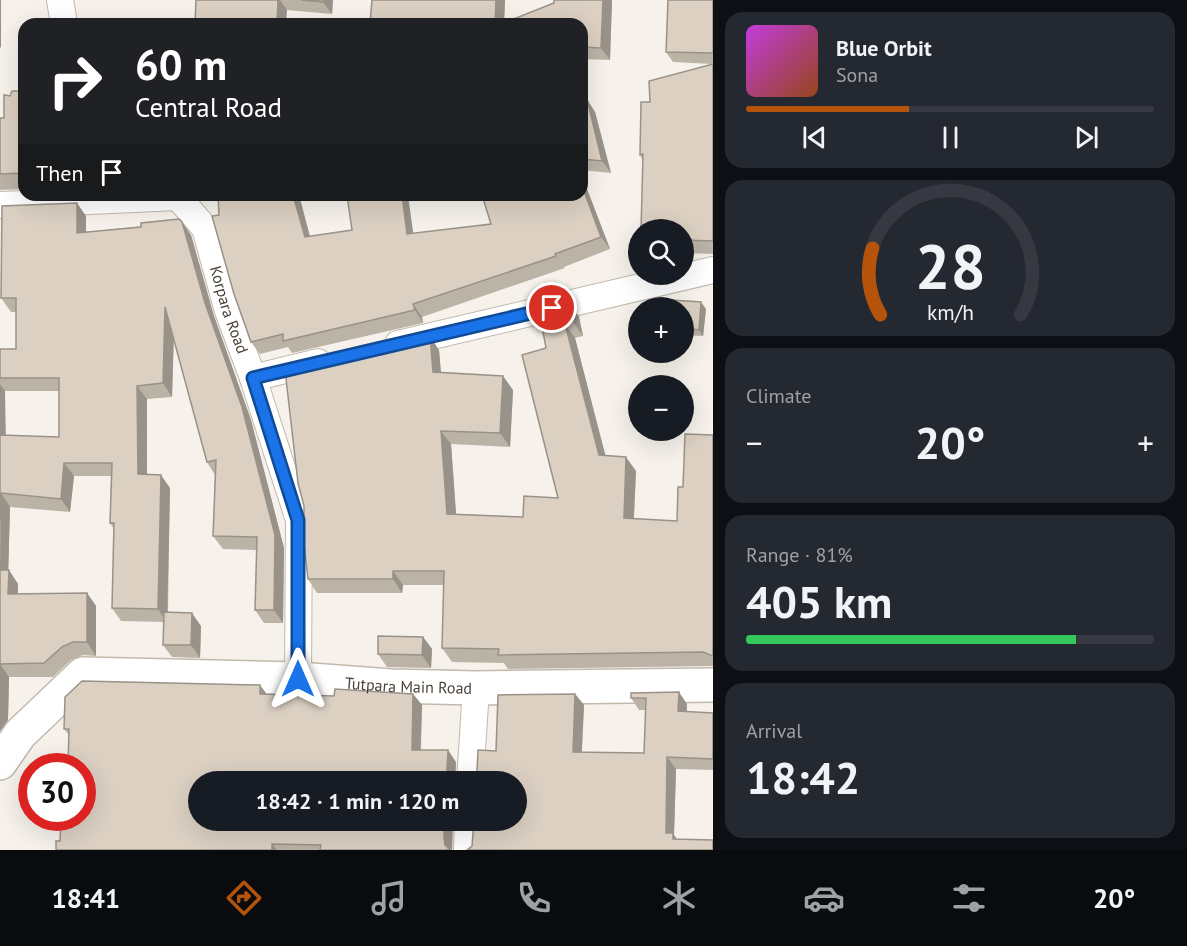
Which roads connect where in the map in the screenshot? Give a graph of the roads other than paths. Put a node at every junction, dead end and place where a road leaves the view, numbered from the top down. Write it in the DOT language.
graph roads {
  1 [pos="60,0"];
  2 [pos="63,18"];
  3 [pos="88,201"];
  4 [pos="181,201"];
  5 [pos="0,206"];
  6 [pos="713,270"];
  7 [pos="380,348"];
  8 [pos="345,356"];
  9 [pos="253,378"];
  10 [pos="298,679"];
  11 [pos="713,685"];
  12 [pos="476,688"];
  13 [pos="0,763"];
  14 [pos="471,771"];
  15 [pos="468,831"];
  16 [pos="467,850"];
  1 -- 2 [label="street"];
  3 -- 5 [label="street"];
  4 -- 9 [label="street, Korpara Road"];
  6 -- 7 [label="street"];
  8 -- 9 [label="street"];
  9 -- 10 [label="street, Korpara Road"];
  10 -- 12 [label="street, Tutpara Main Road"];
  10 -- 13 [label="street, Tutpara Main Road"];
  11 -- 12 [label="street, Tutpara Main Road"];
  12 -- 14 [label="street"];
  15 -- 16 [label="street"];
}
